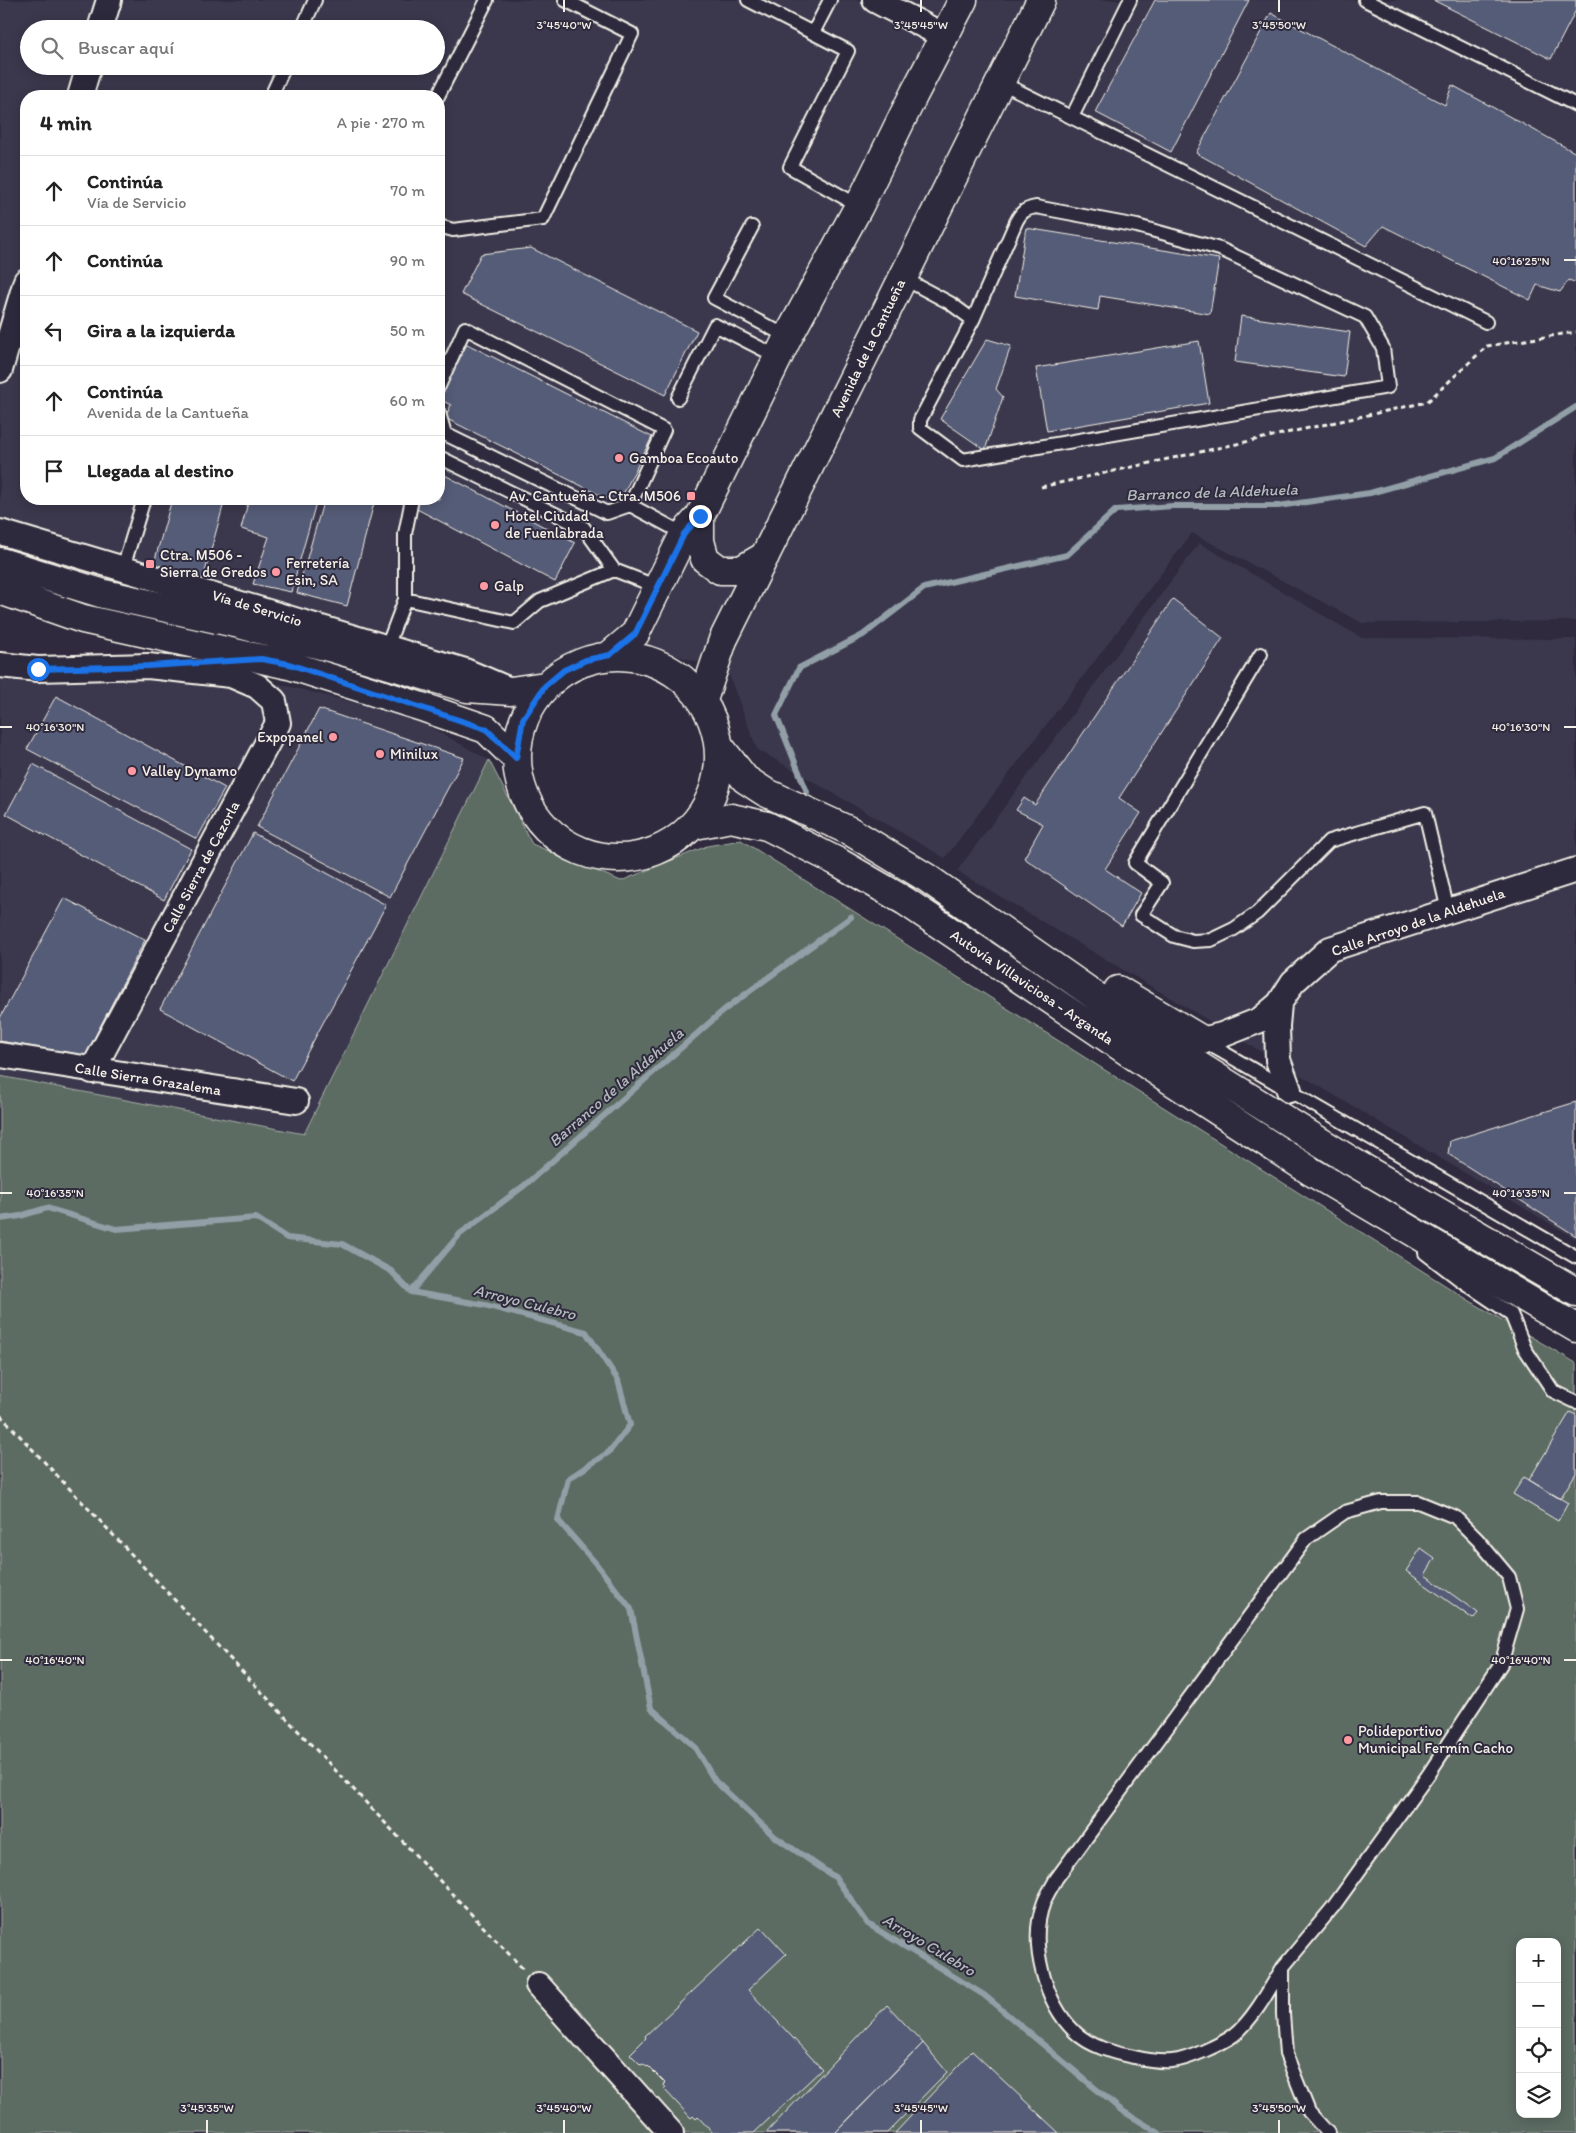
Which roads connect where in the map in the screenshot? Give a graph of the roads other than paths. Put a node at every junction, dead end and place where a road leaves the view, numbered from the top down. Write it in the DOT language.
graph roads {
  1 [pos="109,0"];
  2 [pos="315,0"];
  3 [pos="487,0"];
  4 [pos="565,0"];
  5 [pos="748,0"];
  6 [pos="830,0"];
  7 [pos="875,0"];
  8 [pos="963,0"];
  9 [pos="1041,0"];
  10 [pos="1130,0"];
  11 [pos="1365,0"];
  12 [pos="103,20"];
  13 [pos="306,20"];
  14 [pos="814,33"];
  15 [pos="944,36"];
  16 [pos="86,75"];
  17 [pos="281,75"];
  18 [pos="1000,82"];
  19 [pos="82,90"];
  20 [pos="274,90"];
  21 [pos="441,90"];
  22 [pos="1576,105"];
  23 [pos="1072,117"];
  24 [pos="859,206"];
  25 [pos="752,227"];
  26 [pos="445,228"];
  27 [pos="903,278"];
  28 [pos="20,302"];
  29 [pos="973,320"];
  30 [pos="1486,322"];
  31 [pos="783,347"];
  32 [pos="0,370"];
  33 [pos="445,373"];
  34 [pos="678,398"];
  35 [pos="445,434"];
  36 [pos="445,460"];
  37 [pos="142,505"];
  38 [pos="411,505"];
  39 [pos="630,505"];
  40 [pos="692,525"];
  41 [pos="5,530"];
  42 [pos="765,556"];
  43 [pos="0,562"];
  44 [pos="123,568"];
  45 [pos="614,570"];
  46 [pos="658,587"];
  47 [pos="0,590"];
  48 [pos="406,599"];
  49 [pos="388,647"];
  50 [pos="1261,654"];
  51 [pos="610,655"];
  52 [pos="261,659"];
  53 [pos="0,665"];
  54 [pos="148,666"];
  55 [pos="545,686"];
  56 [pos="512,691"];
  57 [pos="703,700"];
  58 [pos="720,748"];
  59 [pos="516,758"];
  60 [pos="695,825"];
  61 [pos="1576,870"];
  62 [pos="1448,911"];
  63 [pos="1005,933"];
  64 [pos="1279,1004"];
  65 [pos="1202,1040"];
  66 [pos="0,1055"];
  67 [pos="92,1070"];
  68 [pos="1289,1090"];
  69 [pos="296,1101"];
  70 [pos="1354,1198"];
  71 [pos="1576,1257"];
  72 [pos="1576,1292"];
  73 [pos="1576,1328"];
  74 [pos="1576,1402"];
  75 [pos="1283,1967"];
  76 [pos="538,1985"];
  77 [pos="671,2133"];
  78 [pos="1328,2133"];
  1 -- 12 [label="street"];
  2 -- 13 [label="lane"];
  3 -- 21 [label="lane"];
  4 -- 26 [label="lane"];
  5 -- 14 [label="lane"];
  6 -- 14 [label="lane"];
  7 -- 15 [label="street"];
  8 -- 15 [label="main road"];
  9 -- 18 [label="main road, Avenida de la Cantueña"];
  10 -- 23 [label="lane"];
  11 -- 22 [label="lane"];
  14 -- 24 [label="lane"];
  15 -- 24 [label="main road"];
  16 -- 19 [label="street"];
  17 -- 20 [label="lane"];
  18 -- 23 [label="lane"];
  18 -- 27 [label="main road, Avenida de la Cantueña"];
  23 -- 30 [label="lane"];
  24 -- 31 [label="main road"];
  25 -- 31 [label="lane"];
  27 -- 29 [label="lane"];
  27 -- 42 [label="main road, Avenida de la Cantueña"];
  28 -- 32 [label="street"];
  29 -- 29 [label="lane"];
  31 -- 34 [label="lane"];
  31 -- 40 [label="main road"];
  33 -- 39 [label="lane"];
  35 -- 39 [label="lane"];
  36 -- 45 [label="lane"];
  37 -- 44 [label="lane"];
  38 -- 48 [label="lane"];
  39 -- 40 [label="lane"];
  40 -- 42 [label="main road"];
  40 -- 46 [label="main road"];
  41 -- 44 [label="street, Vía de Servicio"];
  42 -- 57 [label="main road, Avenida de la Cantueña"];
  43 -- 56 [label="main road"];
  44 -- 49 [label="street, Vía de Servicio"];
  45 -- 46 [label="lane"];
  45 -- 48 [label="lane"];
  46 -- 51 [label="main road"];
  47 -- 52 [label="main road"];
  48 -- 49 [label="lane"];
  49 -- 56 [label="street, Vía de Servicio"];
  50 -- 62 [label="lane"];
  51 -- 55 [label="main road"];
  51 -- 57 [label="main road"];
  52 -- 54 [label="lane"];
  52 -- 59 [label="main road"];
  53 -- 54 [label="street"];
  54 -- 67 [label="street, Calle Sierra de Cazorla"];
  55 -- 56 [label="main road"];
  55 -- 59 [label="main road"];
  57 -- 58 [label="main road"];
  58 -- 60 [label="main road"];
  58 -- 63 [label="main road"];
  59 -- 60 [label="main road"];
  60 -- 70 [label="main road, Autovía Villaviciosa - Arganda"];
  61 -- 62 [label="street, Calle Arroyo de la Aldehuela"];
  62 -- 64 [label="street, Calle Arroyo de la Aldehuela"];
  63 -- 65 [label="main road"];
  63 -- 72 [label="main road"];
  64 -- 65 [label="street, Calle Arroyo de la Aldehuela"];
  64 -- 68 [label="street, Calle Arroyo de la Aldehuela"];
  65 -- 68 [label="lane"];
  66 -- 67 [label="street, Calle Sierra Grazalema"];
  67 -- 69 [label="street, Calle Sierra Grazalema"];
  68 -- 71 [label="lane"];
  70 -- 73 [label="main road, Autovía Villaviciosa - Arganda"];
  70 -- 74 [label="lane"];
  75 -- 75 [label="lane"];
  75 -- 78 [label="lane"];
  76 -- 77 [label="street"];
}
